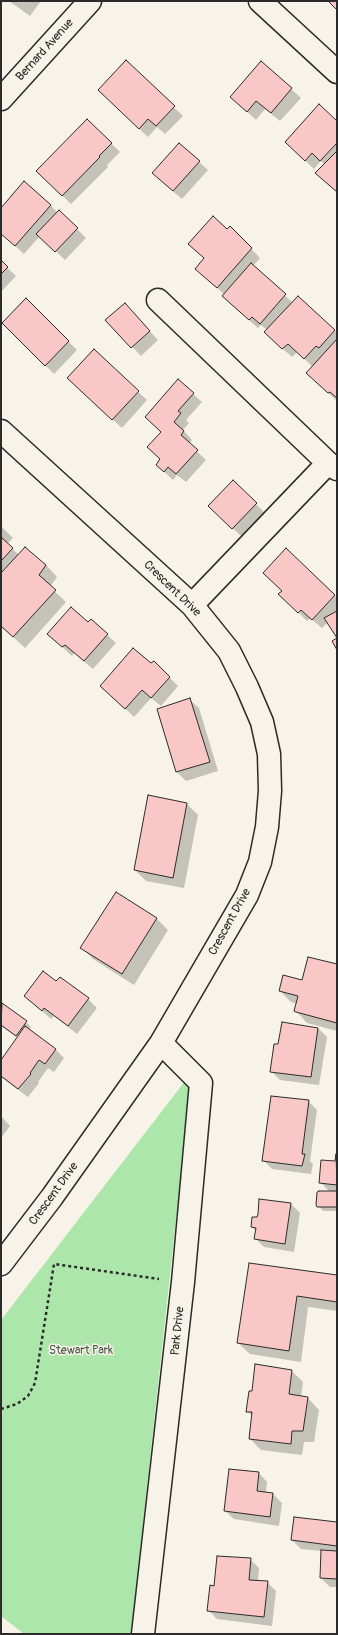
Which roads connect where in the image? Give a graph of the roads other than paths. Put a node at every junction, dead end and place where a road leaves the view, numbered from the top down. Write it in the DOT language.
graph roads {
  1 [pos="90,1"];
  2 [pos="260,1"];
  3 [pos="337,72"];
  4 [pos="1,99"];
  5 [pos="158,300"];
  6 [pos="1,431"];
  7 [pos="332,466"];
  8 [pos="192,605"];
  9 [pos="161,1042"];
  10 [pos="1,1264"];
  11 [pos="143,1634"];
  1 -- 4 [label="street, Bernard Avenue"];
  2 -- 3 [label="street"];
  5 -- 7 [label="street"];
  6 -- 8 [label="street, Crescent Drive"];
  7 -- 8 [label="street"];
  8 -- 9 [label="street, Crescent Drive"];
  9 -- 10 [label="street, Crescent Drive"];
  9 -- 11 [label="street, Park Drive"];
}
